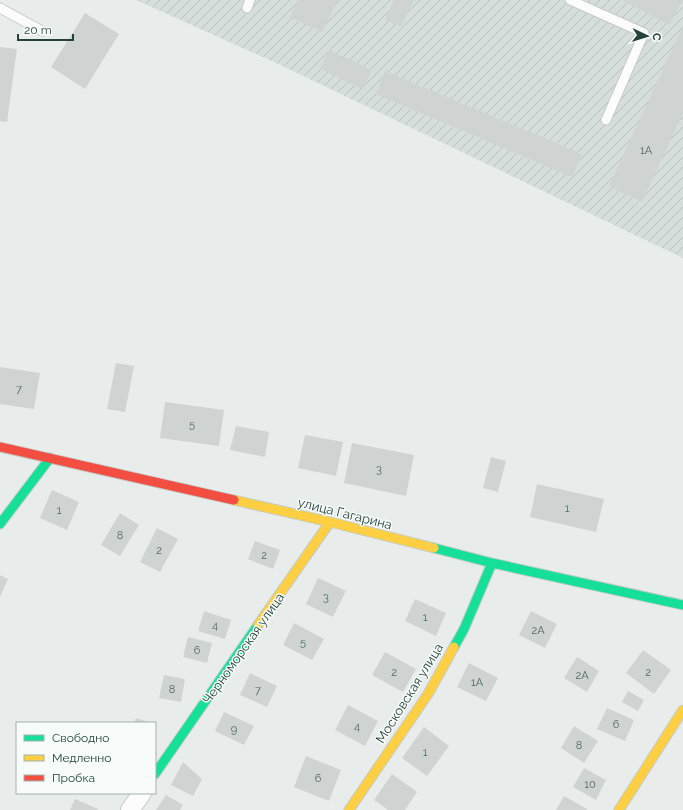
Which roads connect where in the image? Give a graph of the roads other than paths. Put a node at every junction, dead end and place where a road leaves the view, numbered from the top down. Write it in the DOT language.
graph roads {
  1 [pos="570,0"];
  2 [pos="0,8"];
  3 [pos="42,31"];
  4 [pos="606,120"];
  5 [pos="0,447"];
  6 [pos="50,458"];
  7 [pos="330,522"];
  8 [pos="0,524"];
  9 [pos="492,563"];
  10 [pos="683,605"];
  11 [pos="683,710"];
  12 [pos="156,773"];
  13 [pos="141,794"];
  14 [pos="130,810"];
  15 [pos="349,810"];
  16 [pos="619,810"];
  1 -- 4 [label="lane"];
  2 -- 3 [label="lane"];
  5 -- 6 [label="street, улица Гагарина"];
  6 -- 7 [label="street, улица Гагарина"];
  6 -- 8 [label="street"];
  7 -- 9 [label="street, улица Гагарина"];
  7 -- 12 [label="street, Черноморская улица"];
  9 -- 10 [label="street, улица Гагарина"];
  9 -- 15 [label="street, Московская улица"];
  11 -- 16 [label="street"];
  13 -- 14 [label="street"];
}
